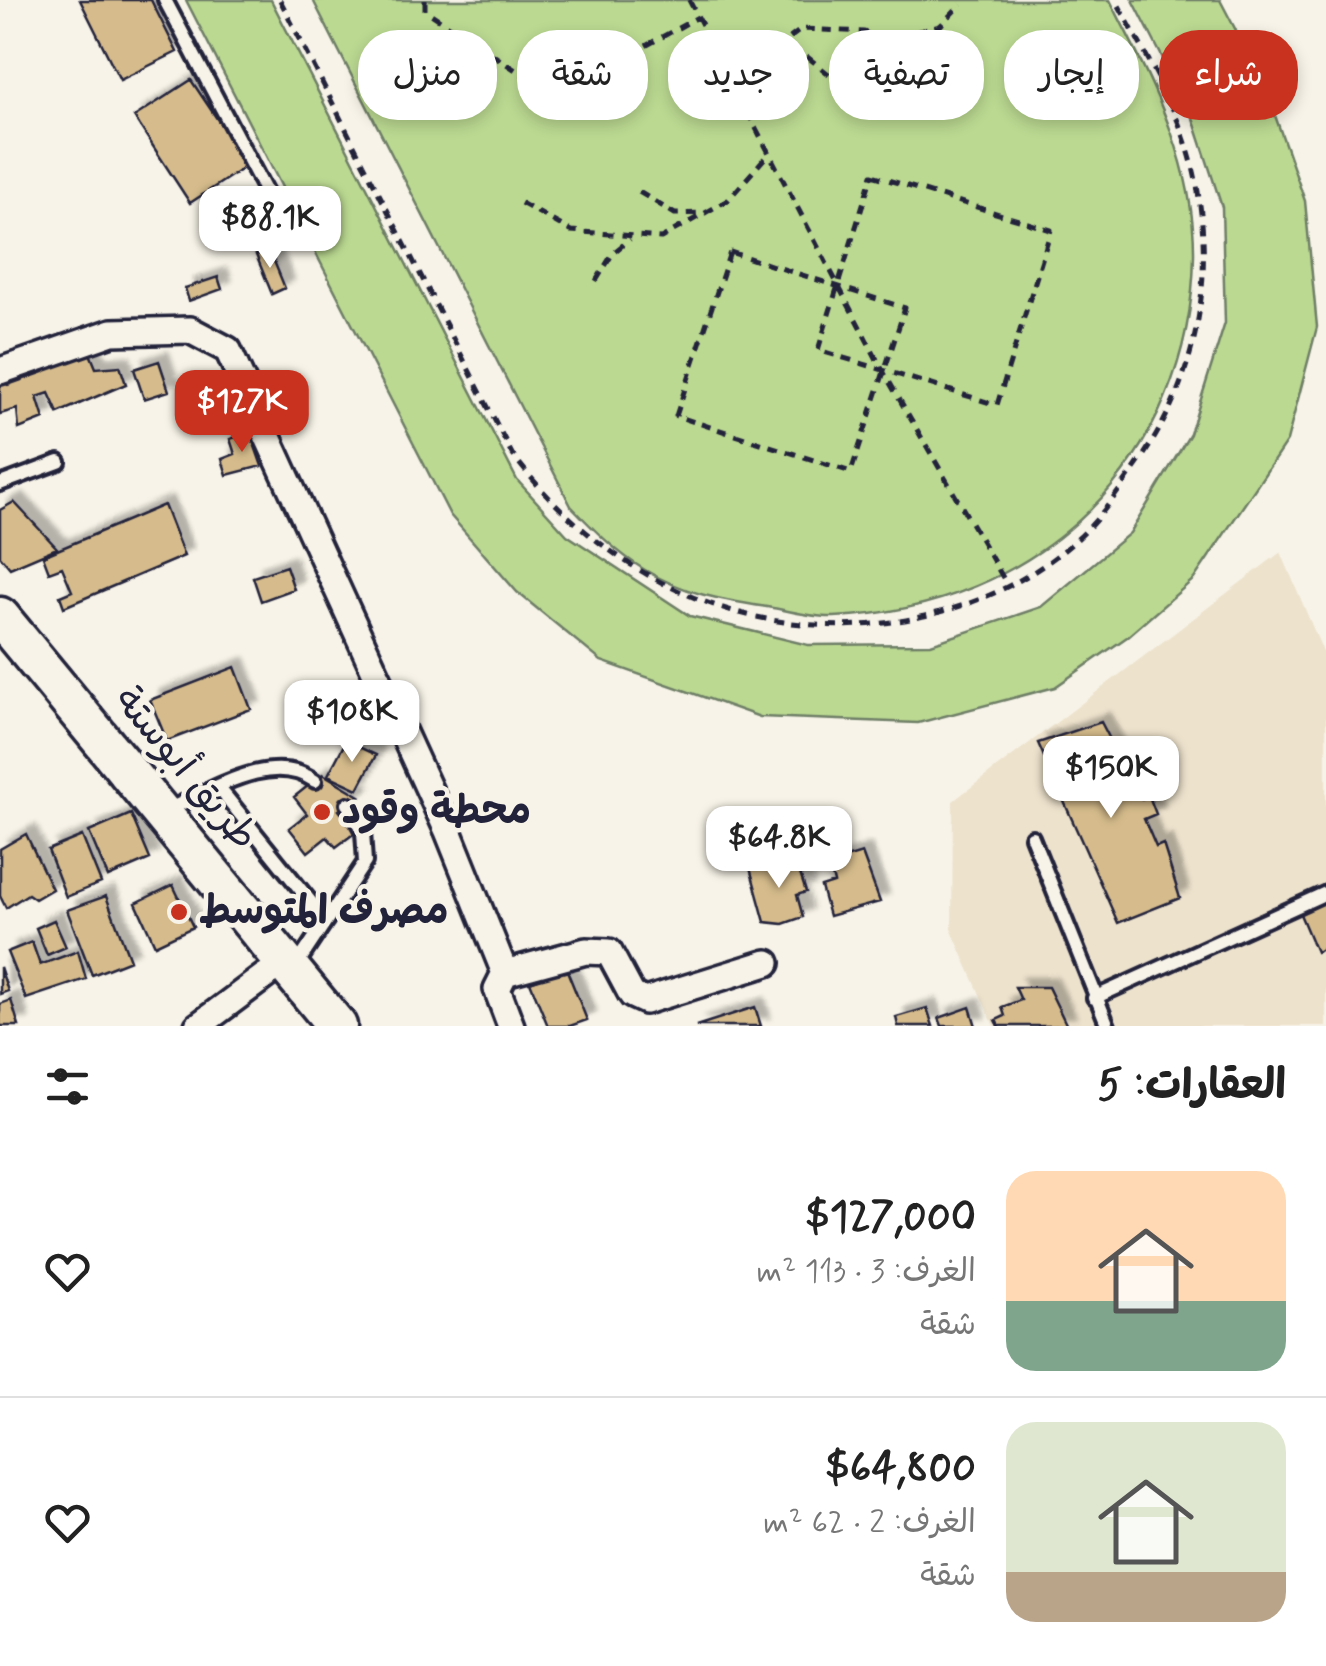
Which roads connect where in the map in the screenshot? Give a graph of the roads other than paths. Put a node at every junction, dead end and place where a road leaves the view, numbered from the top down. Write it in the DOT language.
graph roads {
  1 [pos="165,0"];
  2 [pos="280,218"];
  3 [pos="0,370"];
  4 [pos="59,462"];
  5 [pos="0,484"];
  6 [pos="0,617"];
  7 [pos="0,656"];
  8 [pos="74,724"];
  9 [pos="315,781"];
  10 [pos="219,788"];
  11 [pos="348,804"];
  12 [pos="162,812"];
  13 [pos="1032,837"];
  14 [pos="1326,893"];
  15 [pos="326,921"];
  16 [pos="767,963"];
  17 [pos="279,973"];
  18 [pos="505,973"];
  19 [pos="1094,998"];
  20 [pos="198,1026"];
  21 [pos="308,1026"];
  22 [pos="337,1026"];
  23 [pos="511,1026"];
  24 [pos="1108,1026"];
  1 -- 2 [label="lane"];
  3 -- 18 [label="street"];
  4 -- 5 [label="lane"];
  6 -- 8 [label="main road, طريق أبوستة"];
  7 -- 8 [label="main road"];
  8 -- 12 [label="main road, طريق أبوستة"];
  8 -- 17 [label="main road"];
  9 -- 10 [label="lane"];
  10 -- 12 [label="lane"];
  10 -- 15 [label="lane"];
  11 -- 15 [label="lane"];
  12 -- 17 [label="main road, طريق أبوستة"];
  13 -- 19 [label="lane"];
  14 -- 19 [label="lane"];
  15 -- 17 [label="lane"];
  16 -- 18 [label="street"];
  17 -- 20 [label="street"];
  17 -- 21 [label="main road"];
  17 -- 22 [label="main road, طريق أبوستة"];
  18 -- 23 [label="street"];
  19 -- 24 [label="lane"];
}
